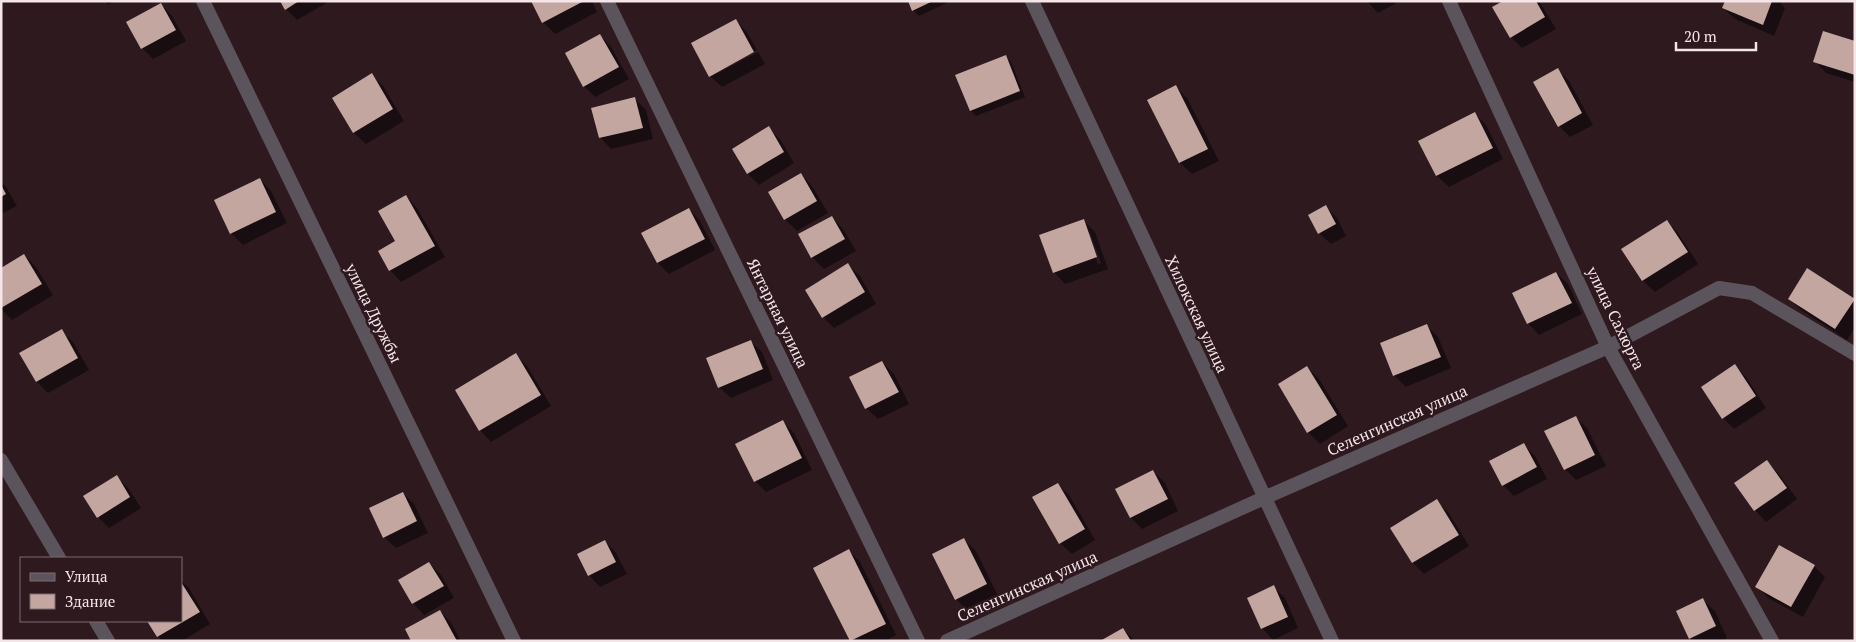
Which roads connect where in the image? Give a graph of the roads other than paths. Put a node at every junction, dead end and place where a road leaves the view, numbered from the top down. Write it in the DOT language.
graph roads {
  1 [pos="203,1"];
  2 [pos="607,1"];
  3 [pos="1032,1"];
  4 [pos="1449,1"];
  5 [pos="1608,347"];
  6 [pos="1855,354"];
  7 [pos="1,460"];
  8 [pos="1264,498"];
  9 [pos="58,557"];
  10 [pos="97,622"];
  11 [pos="108,641"];
  12 [pos="514,641"];
  13 [pos="918,641"];
  14 [pos="947,641"];
  15 [pos="1332,641"];
  16 [pos="1772,641"];
  1 -- 12 [label="street, улица Дружбы"];
  2 -- 13 [label="street, Янтарная улица"];
  3 -- 8 [label="street, Хилокская улица"];
  4 -- 5 [label="street, улица Сахюрта"];
  5 -- 6 [label="street, Селенгинская улица"];
  5 -- 8 [label="street, Селенгинская улица"];
  5 -- 16 [label="street, улица Сахюрта"];
  7 -- 9 [label="street"];
  8 -- 14 [label="street, Селенгинская улица"];
  8 -- 15 [label="street, Хилокская улица"];
  10 -- 11 [label="street"];
}
